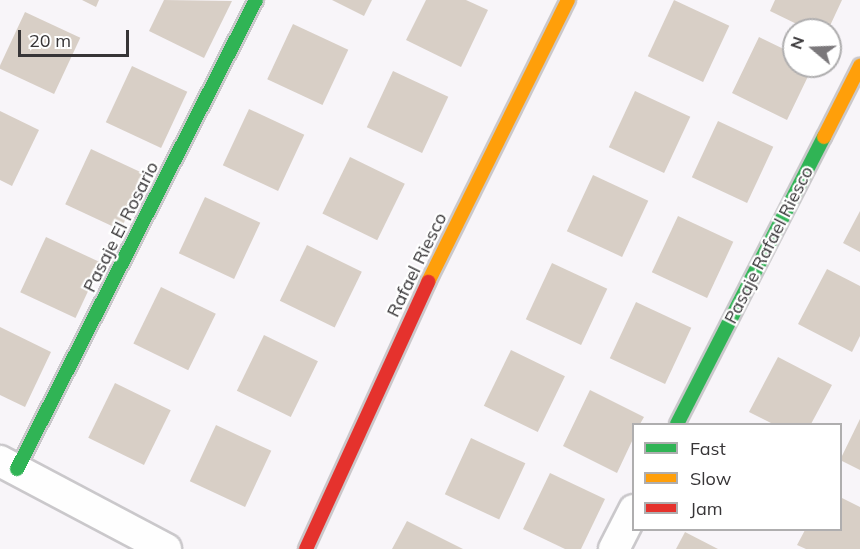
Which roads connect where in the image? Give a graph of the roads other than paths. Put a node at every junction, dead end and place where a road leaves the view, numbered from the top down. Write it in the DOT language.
graph roads {
  1 [pos="256,0"];
  2 [pos="568,0"];
  3 [pos="860,66"];
  4 [pos="678,423"];
  5 [pos="9,465"];
  6 [pos="632,512"];
  7 [pos="166,549"];
  8 [pos="306,549"];
  9 [pos="614,549"];
  1 -- 5 [label="street, Pasaje El Rosario"];
  2 -- 8 [label="street, Rafael Riesco"];
  3 -- 4 [label="street, Pasaje Rafael Riesco"];
  5 -- 7 [label="street"];
  6 -- 9 [label="street"];
}
